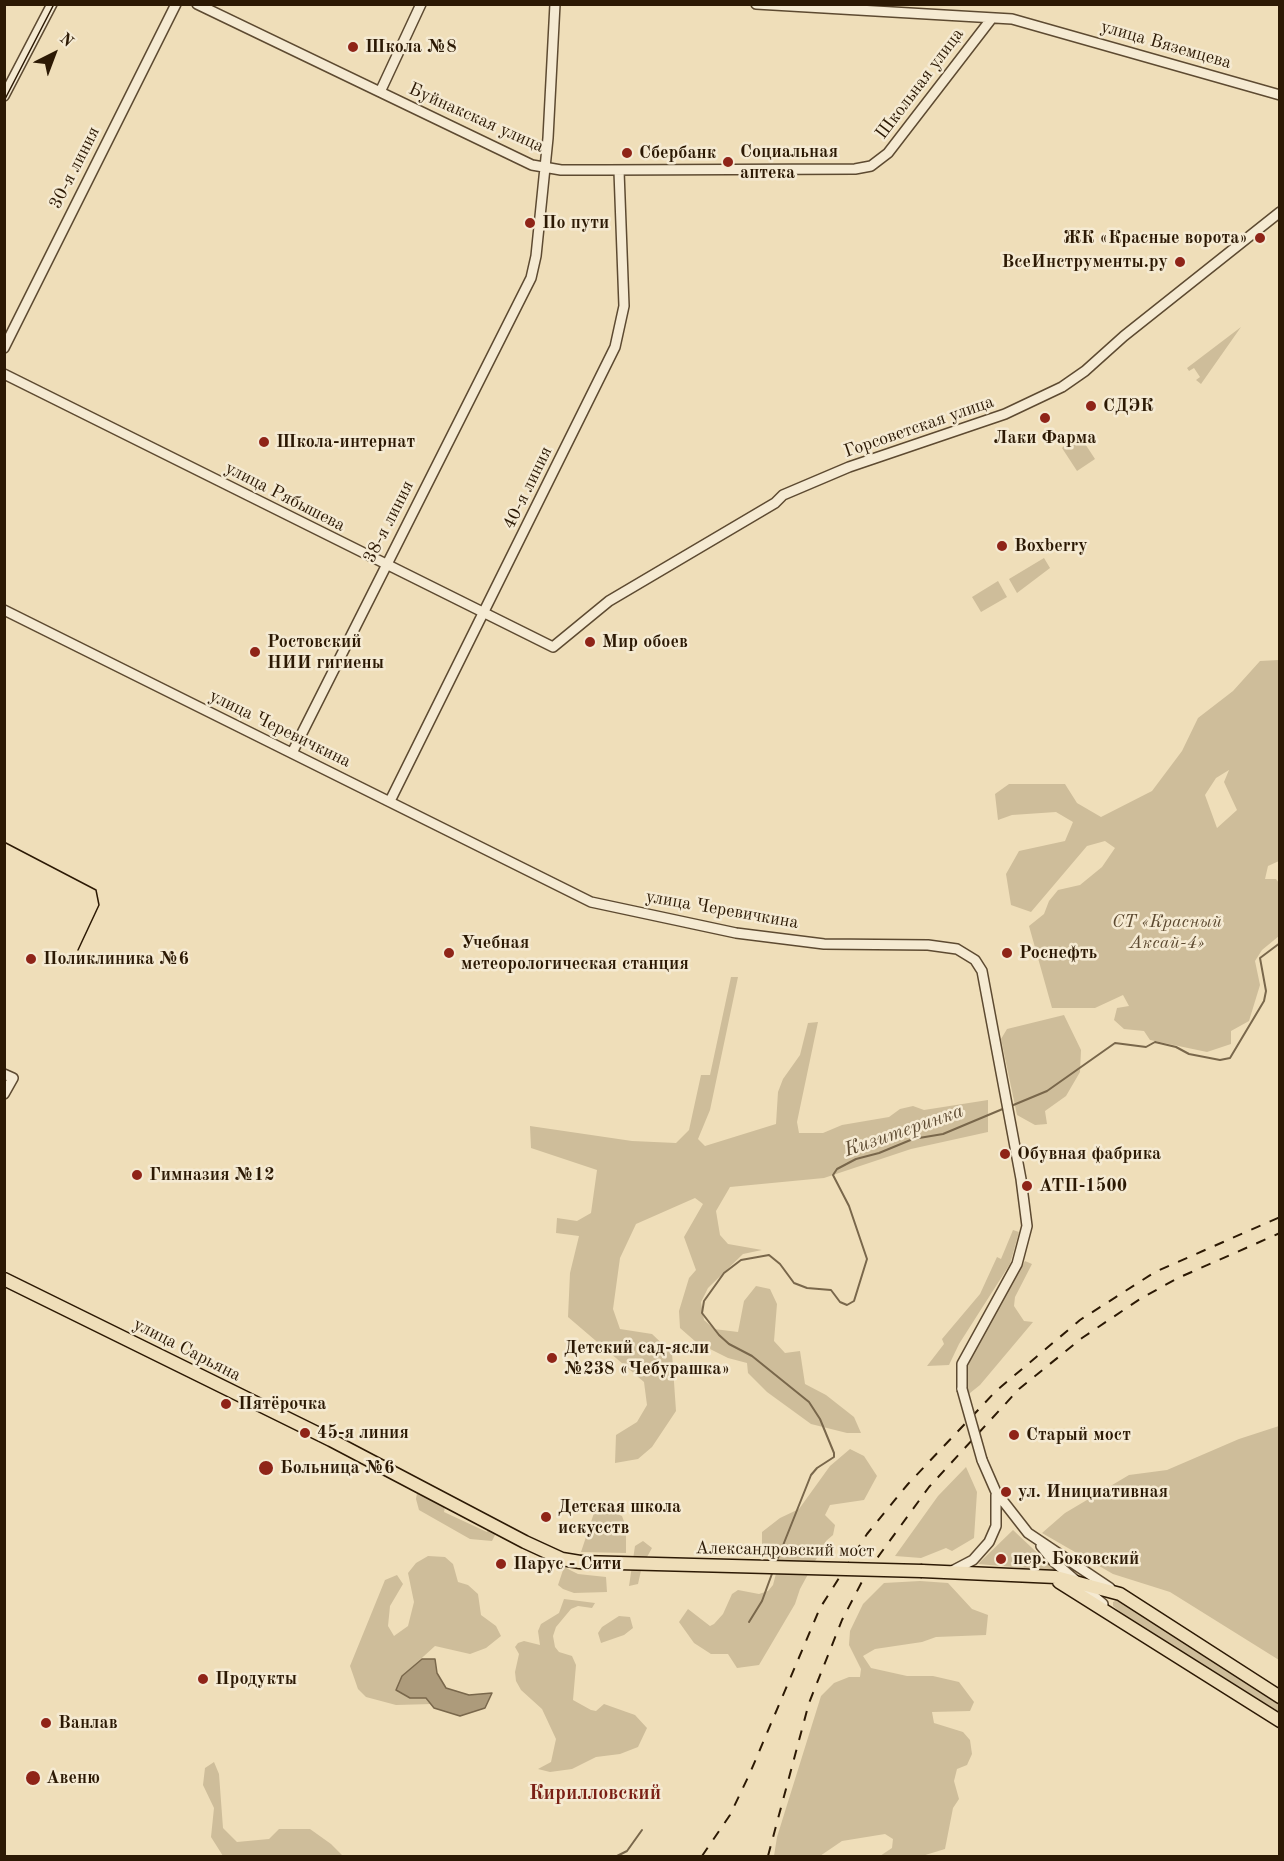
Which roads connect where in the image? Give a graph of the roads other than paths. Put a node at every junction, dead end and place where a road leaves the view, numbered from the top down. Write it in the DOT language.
graph roads {
  1 [pos="51,4"];
  2 [pos="176,4"];
  3 [pos="197,4"];
  4 [pos="421,4"];
  5 [pos="555,4"];
  6 [pos="756,4"];
  7 [pos="992,18"];
  8 [pos="380,92"];
  9 [pos="1280,95"];
  10 [pos="4,96"];
  11 [pos="871,166"];
  12 [pos="545,167"];
  13 [pos="619,171"];
  14 [pos="1280,212"];
  15 [pos="4,348"];
  16 [pos="4,374"];
  17 [pos="385,566"];
  18 [pos="4,610"];
  19 [pos="485,614"];
  20 [pos="553,647"];
  21 [pos="292,753"];
  22 [pos="390,801"];
  23 [pos="9,1076"];
  24 [pos="4,1094"];
  25 [pos="4,1279"];
  26 [pos="996,1492"];
  27 [pos="1036,1539"];
  28 [pos="580,1562"];
  29 [pos="952,1571"];
  30 [pos="1047,1577"];
  31 [pos="1076,1581"];
  32 [pos="1120,1594"];
  33 [pos="1118,1618"];
  34 [pos="1280,1697"];
  35 [pos="1280,1721"];
  1 -- 10 [label="street"];
  2 -- 15 [label="street, 30-я линия"];
  3 -- 8 [label="street, Буйнакская улица"];
  4 -- 8 [label="street"];
  5 -- 12 [label="street, 38-я линия"];
  6 -- 7 [label="street, улица Вяземцева"];
  7 -- 9 [label="street, улица Вяземцева"];
  7 -- 11 [label="street, Школьная улица"];
  8 -- 12 [label="street, Буйнакская улица"];
  11 -- 13 [label="street, Буйнакская улица"];
  12 -- 13 [label="street, Буйнакская улица"];
  12 -- 17 [label="street, 38-я линия"];
  13 -- 19 [label="street, 40-я линия"];
  14 -- 20 [label="street, Горсоветская улица"];
  16 -- 17 [label="street, улица Рябышева"];
  17 -- 19 [label="street, улица Рябышева"];
  17 -- 21 [label="street, 38-я линия"];
  18 -- 21 [label="street, улица Черевичкина"];
  19 -- 20 [label="street, улица Рябышева"];
  19 -- 22 [label="street, 40-я линия"];
  21 -- 22 [label="street, улица Черевичкина"];
  22 -- 26 [label="street, улица Черевичкина, bridge"];
  23 -- 24 [label="street"];
  25 -- 28 [label="main road, улица Сарьяна"];
  26 -- 27 [label="street"];
  26 -- 29 [label="street"];
  27 -- 31 [label="street"];
  27 -- 32 [label="street"];
  28 -- 29 [label="main road, Александровский мост, bridge"];
  29 -- 30 [label="main road, Александровский мост"];
  30 -- 31 [label="main road, Александровский мост"];
  30 -- 33 [label="main road"];
  31 -- 32 [label="main road, Александровский мост"];
  31 -- 33 [label="street"];
  32 -- 33 [label="street"];
  32 -- 34 [label="main road, Александровский мост"];
  33 -- 35 [label="main road"];
}
